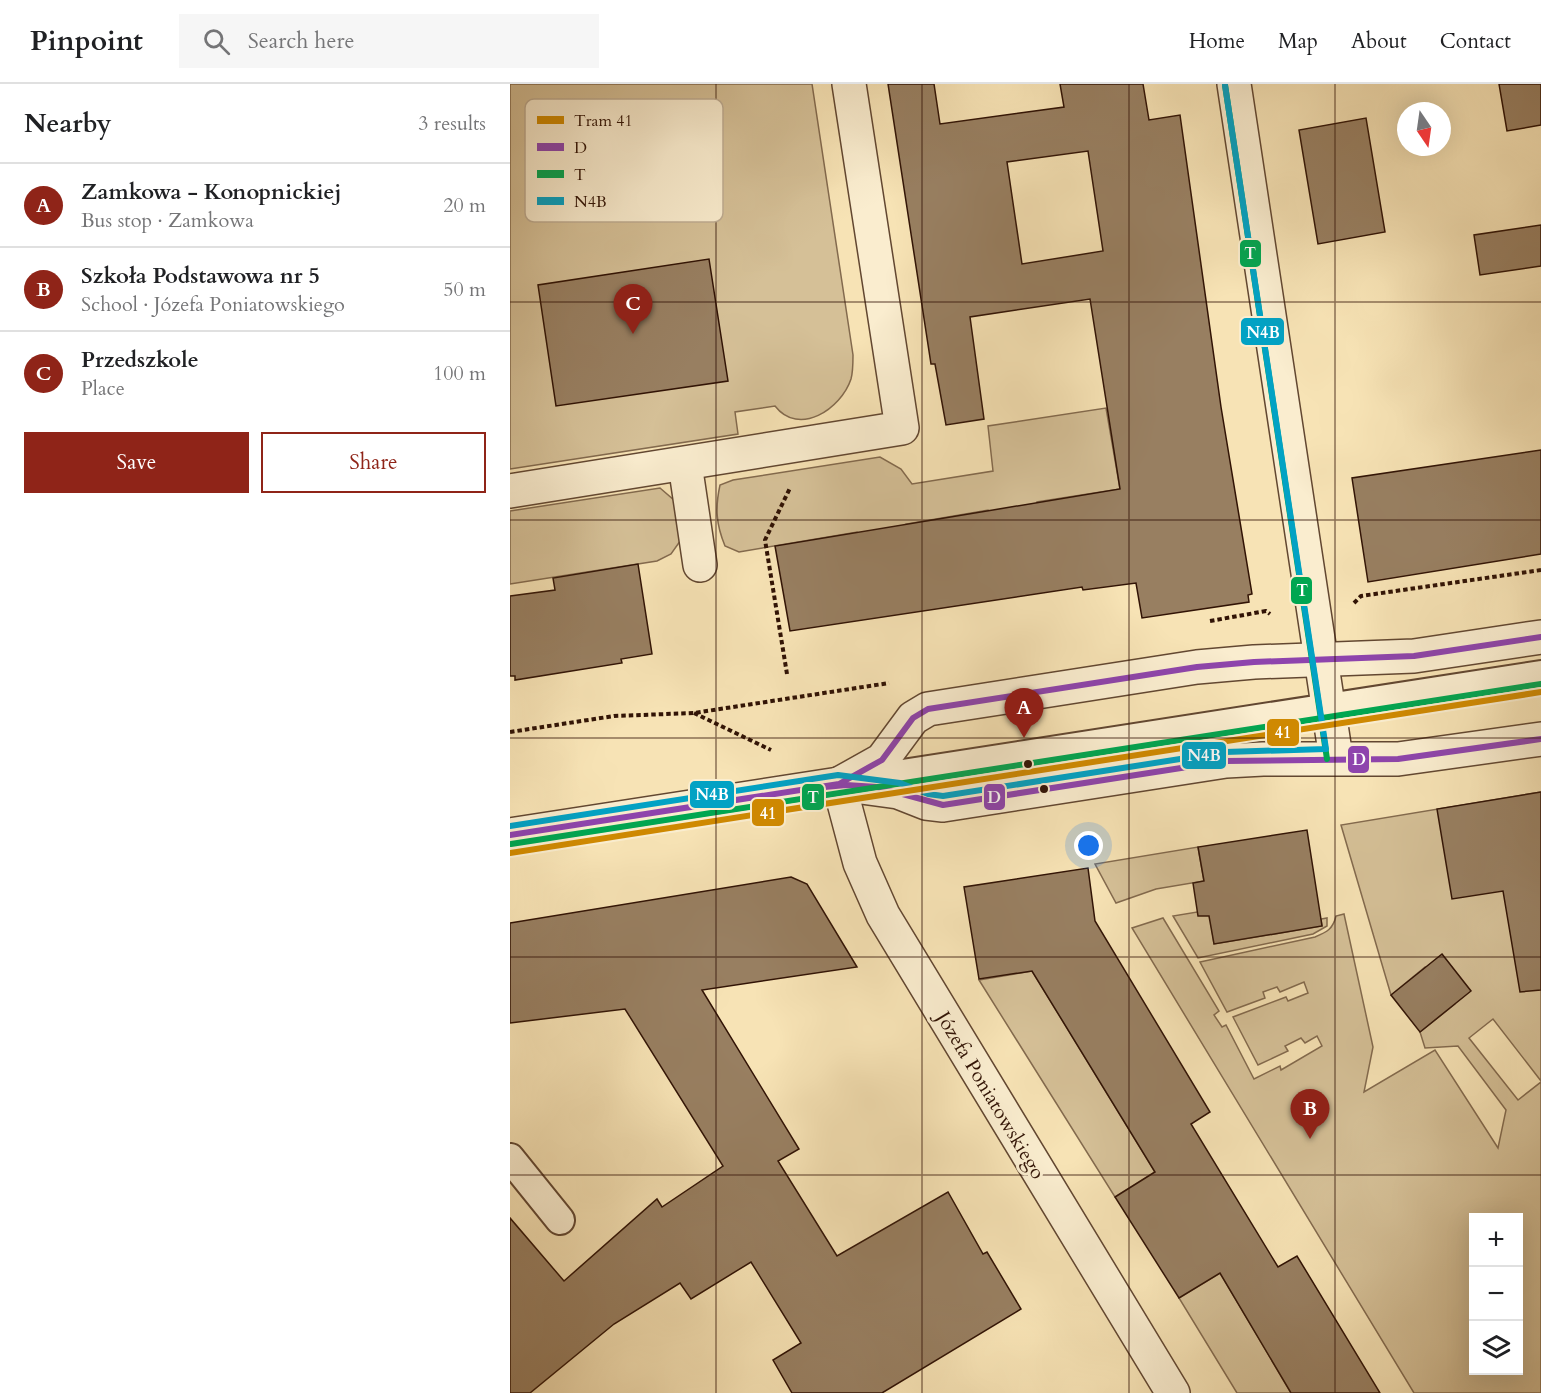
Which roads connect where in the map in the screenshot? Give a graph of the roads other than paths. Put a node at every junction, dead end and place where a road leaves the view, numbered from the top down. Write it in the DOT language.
graph roads {
  1 [pos="849,84"];
  2 [pos="1234,84"];
  3 [pos="686,465"];
  4 [pos="510,491"];
  5 [pos="700,565"];
  6 [pos="1541,637"];
  7 [pos="1321,661"];
  8 [pos="1541,675"];
  9 [pos="1328,708"];
  10 [pos="1541,739"];
  11 [pos="1336,758"];
  12 [pos="838,784"];
  13 [pos="510,835"];
  14 [pos="510,1158"];
  15 [pos="560,1220"];
  16 [pos="1173,1393"];
  1 -- 3 [label="street"];
  2 -- 7 [label="street"];
  3 -- 4 [label="street"];
  3 -- 5 [label="street"];
  6 -- 7 [label="street"];
  7 -- 9 [label="street"];
  7 -- 12 [label="street"];
  8 -- 9 [label="lane"];
  9 -- 11 [label="street"];
  9 -- 12 [label="lane"];
  10 -- 11 [label="street"];
  11 -- 12 [label="street"];
  12 -- 13 [label="street"];
  12 -- 16 [label="street, Józefa Poniatowskiego"];
  14 -- 15 [label="lane"];
}
